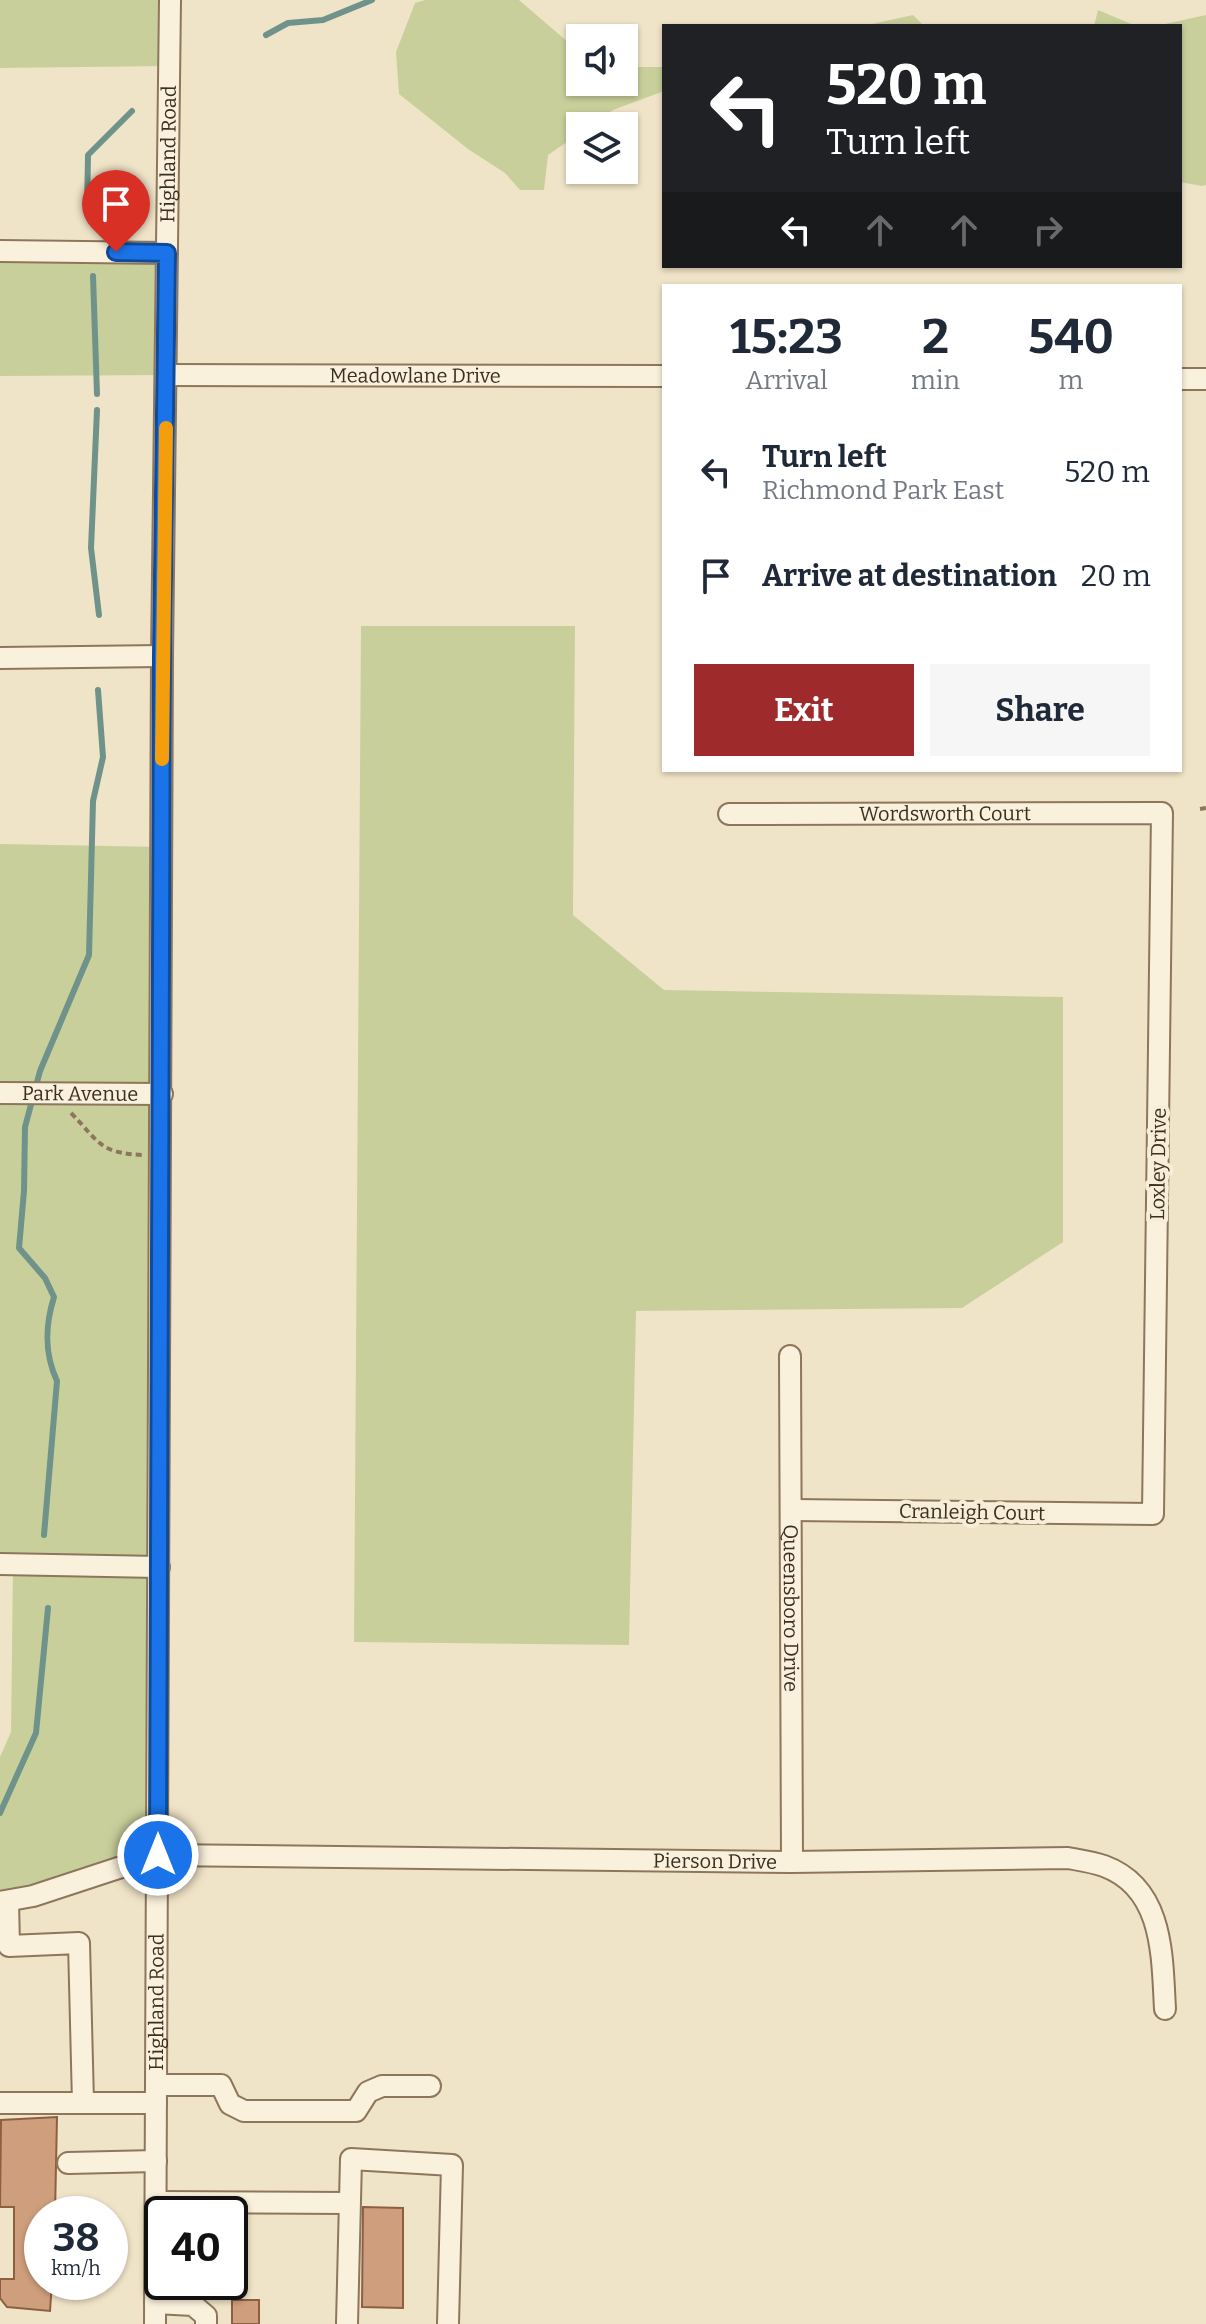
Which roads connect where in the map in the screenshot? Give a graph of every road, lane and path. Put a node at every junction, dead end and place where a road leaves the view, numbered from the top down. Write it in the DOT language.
graph roads {
  1 [pos="170,0"];
  2 [pos="0,251"];
  3 [pos="167,253"];
  4 [pos="167,375"];
  5 [pos="662,376"];
  6 [pos="1182,379"];
  7 [pos="1206,379"];
  8 [pos="162,656"];
  9 [pos="0,658"];
  10 [pos="1162,813"];
  11 [pos="729,814"];
  12 [pos="0,1093"];
  13 [pos="162,1094"];
  14 [pos="61,1102"];
  15 [pos="145,1155"];
  16 [pos="790,1356"];
  17 [pos="792,1510"];
  18 [pos="1153,1514"];
  19 [pos="0,1564"];
  20 [pos="159,1567"];
  21 [pos="158,1855"];
  22 [pos="792,1862"];
  23 [pos="4,1902"];
  24 [pos="1165,2009"];
  25 [pos="430,2086"];
  26 [pos="156,2094"];
  27 [pos="0,2103"];
  28 [pos="83,2103"];
  29 [pos="156,2161"];
  30 [pos="68,2163"];
  31 [pos="156,2196"];
  32 [pos="248,2202"];
  33 [pos="349,2203"];
  34 [pos="155,2314"];
  35 [pos="206,2324"];
  36 [pos="347,2324"];
  37 [pos="448,2324"];
  1 -- 3 [label="street, Highland Road"];
  2 -- 3 [label="street"];
  3 -- 4 [label="street, Highland Road"];
  4 -- 5 [label="street, Meadowlane Drive"];
  4 -- 8 [label="street, Highland Road"];
  6 -- 7 [label="street"];
  8 -- 9 [label="street"];
  8 -- 13 [label="street, Highland Road"];
  10 -- 11 [label="street, Wordsworth Court"];
  10 -- 18 [label="street, Loxley Drive"];
  12 -- 14 [label="street, Park Avenue"];
  13 -- 14 [label="street, Park Avenue"];
  13 -- 20 [label="street, Highland Road"];
  14 -- 15 [label="path"];
  16 -- 17 [label="street, Queensboro Drive"];
  17 -- 18 [label="street, Cranleigh Court"];
  17 -- 22 [label="street, Queensboro Drive"];
  19 -- 20 [label="street"];
  20 -- 21 [label="street, Highland Road"];
  21 -- 22 [label="street, Pierson Drive"];
  21 -- 23 [label="street, Pierson Drive"];
  21 -- 26 [label="street, Highland Road"];
  22 -- 24 [label="street, Pierson Drive"];
  23 -- 28 [label="street"];
  25 -- 26 [label="street"];
  26 -- 28 [label="street"];
  26 -- 29 [label="street, Highland Road"];
  27 -- 28 [label="street"];
  29 -- 30 [label="street"];
  29 -- 31 [label="street, Highland Road"];
  32 -- 33 [label="street"];
  33 -- 36 [label="street"];
  33 -- 37 [label="street"];
  34 -- 35 [label="street"];
}
